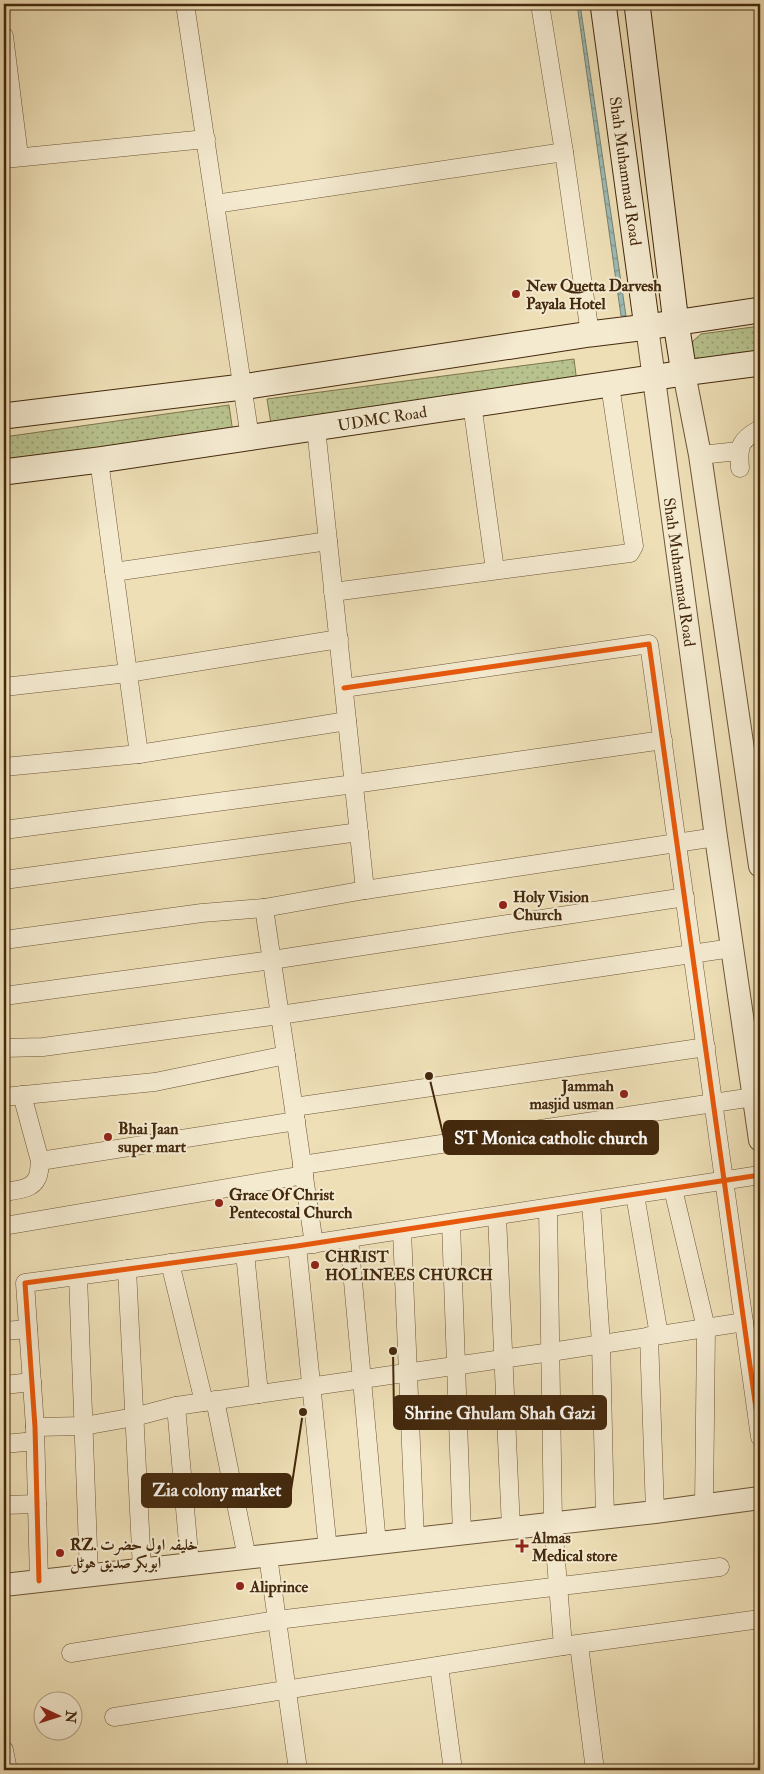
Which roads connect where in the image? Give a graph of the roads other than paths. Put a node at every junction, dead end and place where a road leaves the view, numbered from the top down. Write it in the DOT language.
graph roads {
  1 [pos="185,4"];
  2 [pos="540,4"];
  3 [pos="603,4"];
  4 [pos="637,4"];
  5 [pos="4,36"];
  6 [pos="206,139"];
  7 [pos="564,152"];
  8 [pos="12,158"];
  9 [pos="215,204"];
  10 [pos="673,291"];
  11 [pos="644,299"];
  12 [pos="760,310"];
  13 [pos="676,323"];
  14 [pos="647,327"];
  15 [pos="590,334"];
  16 [pos="760,363"];
  17 [pos="684,373"];
  18 [pos="653,378"];
  19 [pos="610,385"];
  20 [pos="242,387"];
  21 [pos="472,404"];
  22 [pos="4,416"];
  23 [pos="316,428"];
  24 [pos="760,429"];
  25 [pos="250,438"];
  26 [pos="662,444"];
  27 [pos="698,446"];
  28 [pos="99,460"];
  29 [pos="4,472"];
  30 [pos="328,541"];
  31 [pos="495,570"];
  32 [pos="114,572"];
  33 [pos="333,592"];
  34 [pos="338,640"];
  35 [pos="128,673"];
  36 [pos="4,687"];
  37 [pos="344,688"];
  38 [pos="347,722"];
  39 [pos="662,740"];
  40 [pos="140,754"];
  41 [pos="4,767"];
  42 [pos="354,784"];
  43 [pos="4,830"];
  44 [pos="359,832"];
  45 [pos="716,837"];
  46 [pos="677,842"];
  47 [pos="760,866"];
  48 [pos="4,880"];
  49 [pos="366,890"];
  50 [pos="685,898"];
  51 [pos="264,908"];
  52 [pos="4,940"];
  53 [pos="732,948"];
  54 [pos="693,954"];
  55 [pos="272,960"];
  56 [pos="4,996"];
  57 [pos="280,1015"];
  58 [pos="706,1047"];
  59 [pos="4,1048"];
  60 [pos="286,1055"];
  61 [pos="22,1095"];
  62 [pos="4,1096"];
  63 [pos="757,1096"];
  64 [pos="714,1104"];
  65 [pos="295,1114"];
  66 [pos="760,1140"];
  67 [pos="40,1161"];
  68 [pos="303,1170"];
  69 [pos="760,1175"];
  70 [pos="724,1181"];
  71 [pos="673,1189"];
  72 [pos="4,1192"];
  73 [pos="635,1195"];
  74 [pos="591,1202"];
  75 [pos="548,1208"];
  76 [pos="497,1216"];
  77 [pos="451,1223"];
  78 [pos="4,1226"];
  79 [pos="402,1231"];
  80 [pos="349,1238"];
  81 [pos="305,1245"];
  82 [pos="245,1253"];
  83 [pos="170,1264"];
  84 [pos="127,1269"];
  85 [pos="78,1276"];
  86 [pos="744,1322"];
  87 [pos="706,1328"];
  88 [pos="28,1329"];
  89 [pos="4,1332"];
  90 [pos="654,1336"];
  91 [pos="601,1343"];
  92 [pos="551,1352"];
  93 [pos="503,1359"];
  94 [pos="456,1366"];
  95 [pos="407,1372"];
  96 [pos="362,1379"];
  97 [pos="32,1382"];
  98 [pos="4,1385"];
  99 [pos="311,1386"];
  100 [pos="258,1394"];
  101 [pos="209,1401"];
  102 [pos="176,1406"];
  103 [pos="134,1416"];
  104 [pos="84,1426"];
  105 [pos="35,1434"];
  106 [pos="760,1437"];
  107 [pos="4,1444"];
  108 [pos="760,1498"];
  109 [pos="37,1504"];
  110 [pos="4,1505"];
  111 [pos="704,1506"];
  112 [pos="654,1512"];
  113 [pos="605,1518"];
  114 [pos="553,1524"];
  115 [pos="511,1528"];
  116 [pos="462,1534"];
  117 [pos="415,1540"];
  118 [pos="378,1544"];
  119 [pos="328,1550"];
  120 [pos="258,1557"];
  121 [pos="190,1565"];
  122 [pos="720,1567"];
  123 [pos="142,1570"];
  124 [pos="89,1576"];
  125 [pos="39,1581"];
  126 [pos="4,1585"];
  127 [pos="558,1586"];
  128 [pos="760,1619"];
  129 [pos="277,1620"];
  130 [pos="571,1645"];
  131 [pos="72,1653"];
  132 [pos="439,1666"];
  133 [pos="287,1691"];
  134 [pos="114,1717"];
  135 [pos="4,1750"];
  136 [pos="8,1770"];
  137 [pos="298,1770"];
  138 [pos="454,1770"];
  139 [pos="595,1770"];
  1 -- 6 [label="street"];
  2 -- 7 [label="street"];
  3 -- 11 [label="main road, Shah Muhammad Road"];
  4 -- 10 [label="main road, Shah Muhammad Road"];
  5 -- 8 [label="street"];
  6 -- 8 [label="street"];
  6 -- 9 [label="street"];
  7 -- 9 [label="street"];
  7 -- 15 [label="street"];
  9 -- 20 [label="street"];
  10 -- 11 [label="street"];
  10 -- 13 [label="main road, Shah Muhammad Road"];
  11 -- 14 [label="main road, Shah Muhammad Road"];
  12 -- 13 [label="main road"];
  13 -- 14 [label="main road"];
  13 -- 17 [label="main road, Shah Muhammad Road"];
  14 -- 15 [label="main road"];
  14 -- 18 [label="street, Shah Muhammad Road"];
  15 -- 20 [label="main road"];
  16 -- 17 [label="main road, UDMC Road"];
  17 -- 18 [label="main road, UDMC Road"];
  17 -- 27 [label="street, Shah Muhammad Road"];
  18 -- 19 [label="main road, UDMC Road"];
  18 -- 26 [label="street, Shah Muhammad Road"];
  19 -- 21 [label="main road, UDMC Road"];
  19 -- 31 [label="street"];
  20 -- 22 [label="main road"];
  20 -- 25 [label="street"];
  21 -- 23 [label="main road, UDMC Road"];
  21 -- 31 [label="street"];
  23 -- 25 [label="main road, UDMC Road"];
  23 -- 30 [label="street"];
  24 -- 27 [label="street"];
  25 -- 28 [label="main road, UDMC Road"];
  26 -- 27 [label="street"];
  26 -- 45 [label="street, Shah Muhammad Road"];
  27 -- 47 [label="street, Shah Muhammad Road"];
  28 -- 29 [label="main road, UDMC Road"];
  28 -- 32 [label="street"];
  30 -- 32 [label="street"];
  30 -- 33 [label="street"];
  31 -- 33 [label="street"];
  32 -- 35 [label="street"];
  33 -- 34 [label="street"];
  34 -- 35 [label="street"];
  34 -- 37 [label="street"];
  35 -- 36 [label="street"];
  35 -- 40 [label="street"];
  37 -- 38 [label="street"];
  37 -- 39 [label="street"];
  38 -- 40 [label="street"];
  38 -- 42 [label="street"];
  39 -- 42 [label="street"];
  39 -- 46 [label="street"];
  40 -- 41 [label="street"];
  42 -- 43 [label="street"];
  42 -- 44 [label="street"];
  44 -- 48 [label="street"];
  44 -- 49 [label="street"];
  45 -- 46 [label="street"];
  45 -- 53 [label="street, Shah Muhammad Road"];
  46 -- 49 [label="street"];
  46 -- 50 [label="street"];
  49 -- 51 [label="street"];
  50 -- 54 [label="street"];
  50 -- 55 [label="street"];
  51 -- 52 [label="street"];
  51 -- 55 [label="street"];
  53 -- 54 [label="street"];
  53 -- 63 [label="street, Shah Muhammad Road"];
  54 -- 57 [label="street"];
  54 -- 58 [label="street"];
  55 -- 56 [label="street"];
  55 -- 57 [label="street"];
  57 -- 59 [label="street"];
  57 -- 60 [label="street"];
  58 -- 64 [label="street"];
  58 -- 65 [label="street"];
  60 -- 61 [label="street"];
  60 -- 65 [label="street"];
  61 -- 62 [label="street"];
  61 -- 67 [label="street"];
  63 -- 64 [label="street"];
  63 -- 66 [label="street, Shah Muhammad Road"];
  64 -- 68 [label="street"];
  64 -- 70 [label="street"];
  65 -- 67 [label="street"];
  65 -- 68 [label="street"];
  67 -- 72 [label="street"];
  68 -- 78 [label="street"];
  68 -- 81 [label="street"];
  69 -- 70 [label="street"];
  70 -- 71 [label="street"];
  70 -- 86 [label="street"];
  71 -- 73 [label="street"];
  71 -- 87 [label="street"];
  73 -- 74 [label="street"];
  73 -- 90 [label="street"];
  74 -- 75 [label="street"];
  74 -- 91 [label="street"];
  75 -- 76 [label="street"];
  75 -- 92 [label="street"];
  76 -- 77 [label="street"];
  76 -- 93 [label="street"];
  77 -- 79 [label="street"];
  77 -- 94 [label="street"];
  79 -- 80 [label="street"];
  79 -- 95 [label="street"];
  80 -- 81 [label="street"];
  80 -- 96 [label="street"];
  81 -- 82 [label="street"];
  81 -- 99 [label="street"];
  82 -- 83 [label="street"];
  82 -- 100 [label="street"];
  83 -- 84 [label="street"];
  83 -- 101 [label="street"];
  84 -- 85 [label="street"];
  84 -- 103 [label="street"];
  85 -- 88 [label="street"];
  85 -- 104 [label="street"];
  86 -- 87 [label="street"];
  86 -- 106 [label="street"];
  87 -- 90 [label="street"];
  87 -- 111 [label="street"];
  88 -- 89 [label="street"];
  88 -- 97 [label="street"];
  90 -- 91 [label="street"];
  90 -- 112 [label="street"];
  91 -- 92 [label="street"];
  91 -- 113 [label="street"];
  92 -- 93 [label="street"];
  92 -- 114 [label="street"];
  93 -- 94 [label="street"];
  93 -- 115 [label="street"];
  94 -- 95 [label="street"];
  94 -- 116 [label="street"];
  95 -- 96 [label="street"];
  95 -- 117 [label="street"];
  96 -- 99 [label="street"];
  96 -- 118 [label="street"];
  97 -- 98 [label="street"];
  97 -- 105 [label="street"];
  99 -- 100 [label="street"];
  99 -- 119 [label="street"];
  100 -- 101 [label="street"];
  101 -- 102 [label="street"];
  101 -- 120 [label="street"];
  102 -- 103 [label="street"];
  102 -- 121 [label="street"];
  103 -- 104 [label="street"];
  103 -- 123 [label="street"];
  104 -- 105 [label="street"];
  104 -- 124 [label="street"];
  105 -- 107 [label="street"];
  105 -- 109 [label="street"];
  108 -- 111 [label="street"];
  109 -- 110 [label="street"];
  109 -- 125 [label="street"];
  111 -- 112 [label="street"];
  112 -- 113 [label="street"];
  113 -- 114 [label="street"];
  114 -- 115 [label="street"];
  114 -- 127 [label="street"];
  115 -- 116 [label="street"];
  116 -- 117 [label="street"];
  117 -- 118 [label="street"];
  118 -- 119 [label="street"];
  119 -- 120 [label="street"];
  120 -- 121 [label="street"];
  120 -- 129 [label="street"];
  121 -- 123 [label="street"];
  122 -- 127 [label="street"];
  123 -- 124 [label="street"];
  124 -- 125 [label="street"];
  125 -- 126 [label="street"];
  127 -- 129 [label="street"];
  127 -- 130 [label="street"];
  128 -- 130 [label="street"];
  129 -- 131 [label="street"];
  129 -- 133 [label="street"];
  130 -- 132 [label="street"];
  130 -- 139 [label="street"];
  132 -- 133 [label="street"];
  132 -- 138 [label="street"];
  133 -- 134 [label="street"];
  133 -- 137 [label="street"];
  135 -- 136 [label="street"];
}
